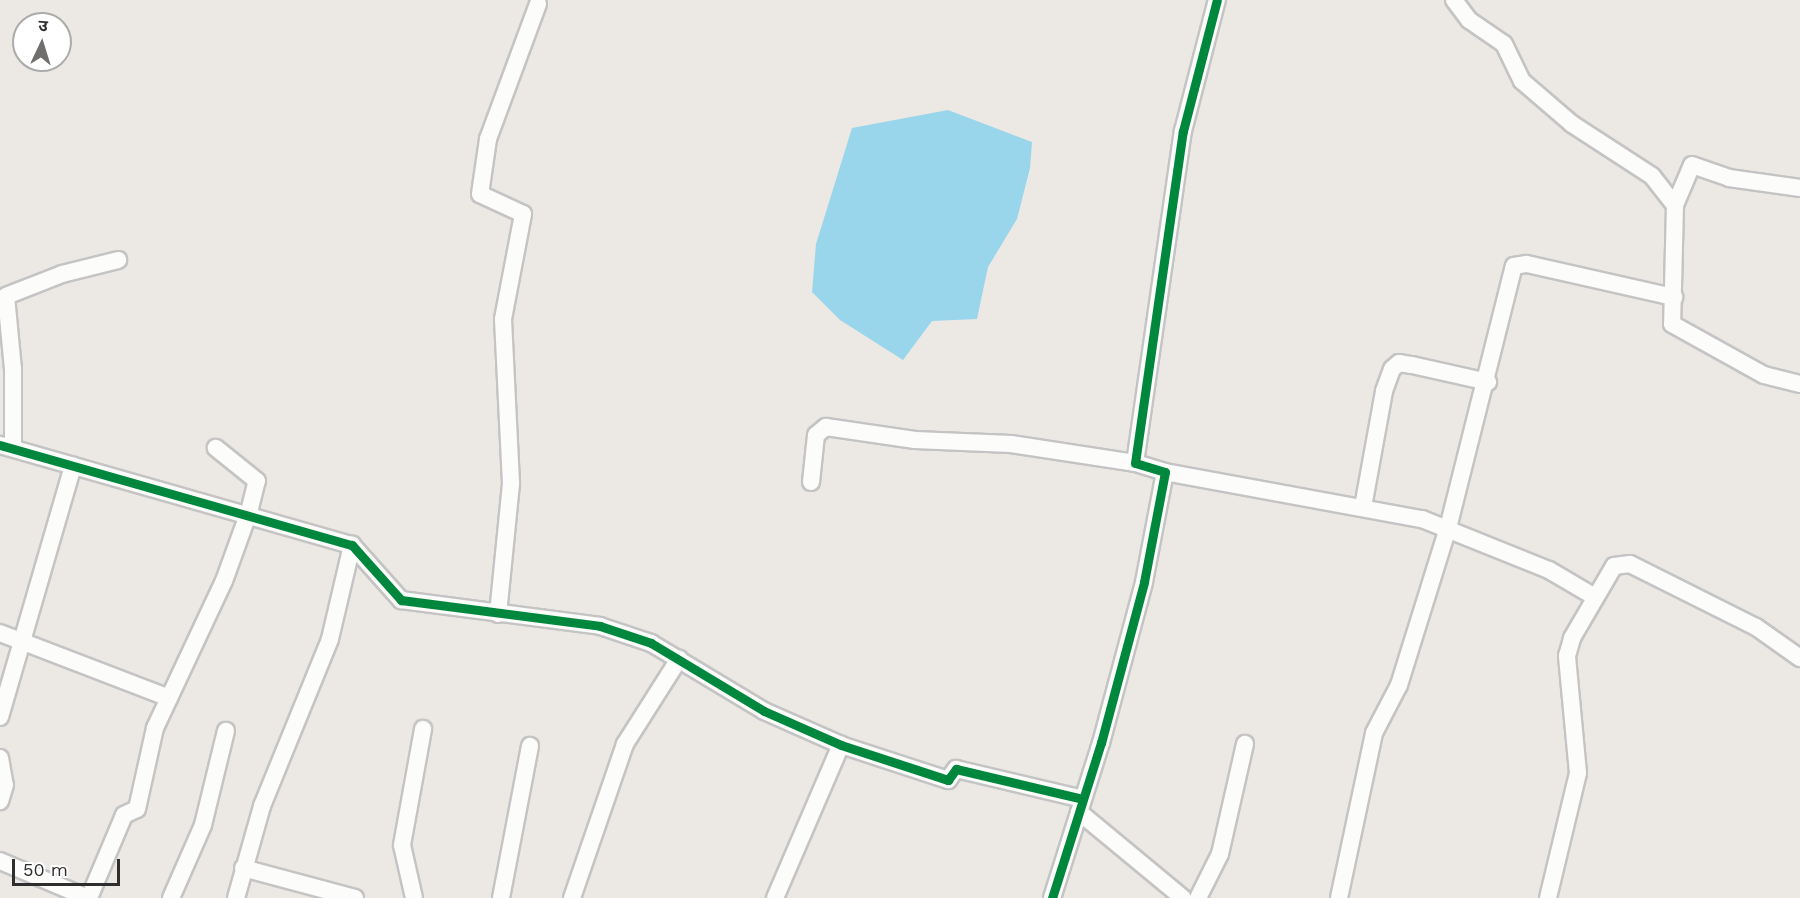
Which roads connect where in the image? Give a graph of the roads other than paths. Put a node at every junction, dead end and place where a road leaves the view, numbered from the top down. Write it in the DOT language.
graph roads {
  1 [pos="1216,0"];
  2 [pos="1454,0"];
  3 [pos="538,4"];
  4 [pos="1800,188"];
  5 [pos="1675,205"];
  6 [pos="118,260"];
  7 [pos="1674,297"];
  8 [pos="1488,382"];
  9 [pos="1800,384"];
  10 [pos="6,447"];
  11 [pos="216,448"];
  12 [pos="1136,462"];
  13 [pos="73,465"];
  14 [pos="1165,472"];
  15 [pos="811,482"];
  16 [pos="1363,507"];
  17 [pos="249,512"];
  18 [pos="1448,528"];
  19 [pos="352,545"];
  20 [pos="1595,597"];
  21 [pos="498,614"];
  22 [pos="0,633"];
  23 [pos="22,640"];
  24 [pos="1800,658"];
  25 [pos="679,659"];
  26 [pos="169,698"];
  27 [pos="0,717"];
  28 [pos="423,729"];
  29 [pos="226,732"];
  30 [pos="1245,744"];
  31 [pos="841,745"];
  32 [pos="530,746"];
  33 [pos="0,758"];
  34 [pos="0,801"];
  35 [pos="1081,806"];
  36 [pos="0,861"];
  37 [pos="243,868"];
  38 [pos="89,898"];
  39 [pos="171,898"];
  40 [pos="236,898"];
  41 [pos="355,898"];
  42 [pos="414,898"];
  43 [pos="501,898"];
  44 [pos="572,898"];
  45 [pos="775,898"];
  46 [pos="1052,898"];
  47 [pos="1183,898"];
  48 [pos="1198,898"];
  49 [pos="1339,898"];
  50 [pos="1548,898"];
  1 -- 12 [label="street"];
  2 -- 5 [label="street"];
  3 -- 21 [label="street"];
  4 -- 5 [label="street"];
  5 -- 7 [label="street"];
  6 -- 10 [label="street"];
  7 -- 8 [label="street"];
  7 -- 9 [label="street"];
  8 -- 16 [label="street"];
  8 -- 18 [label="street"];
  10 -- 13 [label="street"];
  11 -- 17 [label="street"];
  12 -- 14 [label="street"];
  12 -- 15 [label="street"];
  13 -- 17 [label="street"];
  13 -- 23 [label="street"];
  14 -- 16 [label="street"];
  14 -- 35 [label="street"];
  16 -- 18 [label="street"];
  17 -- 19 [label="street"];
  17 -- 26 [label="street"];
  18 -- 20 [label="street"];
  18 -- 49 [label="street"];
  19 -- 21 [label="street"];
  19 -- 37 [label="street"];
  20 -- 24 [label="street"];
  20 -- 50 [label="street"];
  21 -- 25 [label="street"];
  22 -- 23 [label="street"];
  23 -- 26 [label="street"];
  23 -- 27 [label="street"];
  25 -- 31 [label="street"];
  25 -- 44 [label="street"];
  26 -- 38 [label="street"];
  28 -- 42 [label="street"];
  29 -- 39 [label="street"];
  30 -- 48 [label="street"];
  31 -- 35 [label="street"];
  31 -- 45 [label="street"];
  32 -- 43 [label="street"];
  33 -- 34 [label="street"];
  35 -- 46 [label="street"];
  35 -- 47 [label="street"];
  36 -- 38 [label="street"];
  37 -- 40 [label="street"];
  37 -- 41 [label="street"];
}
